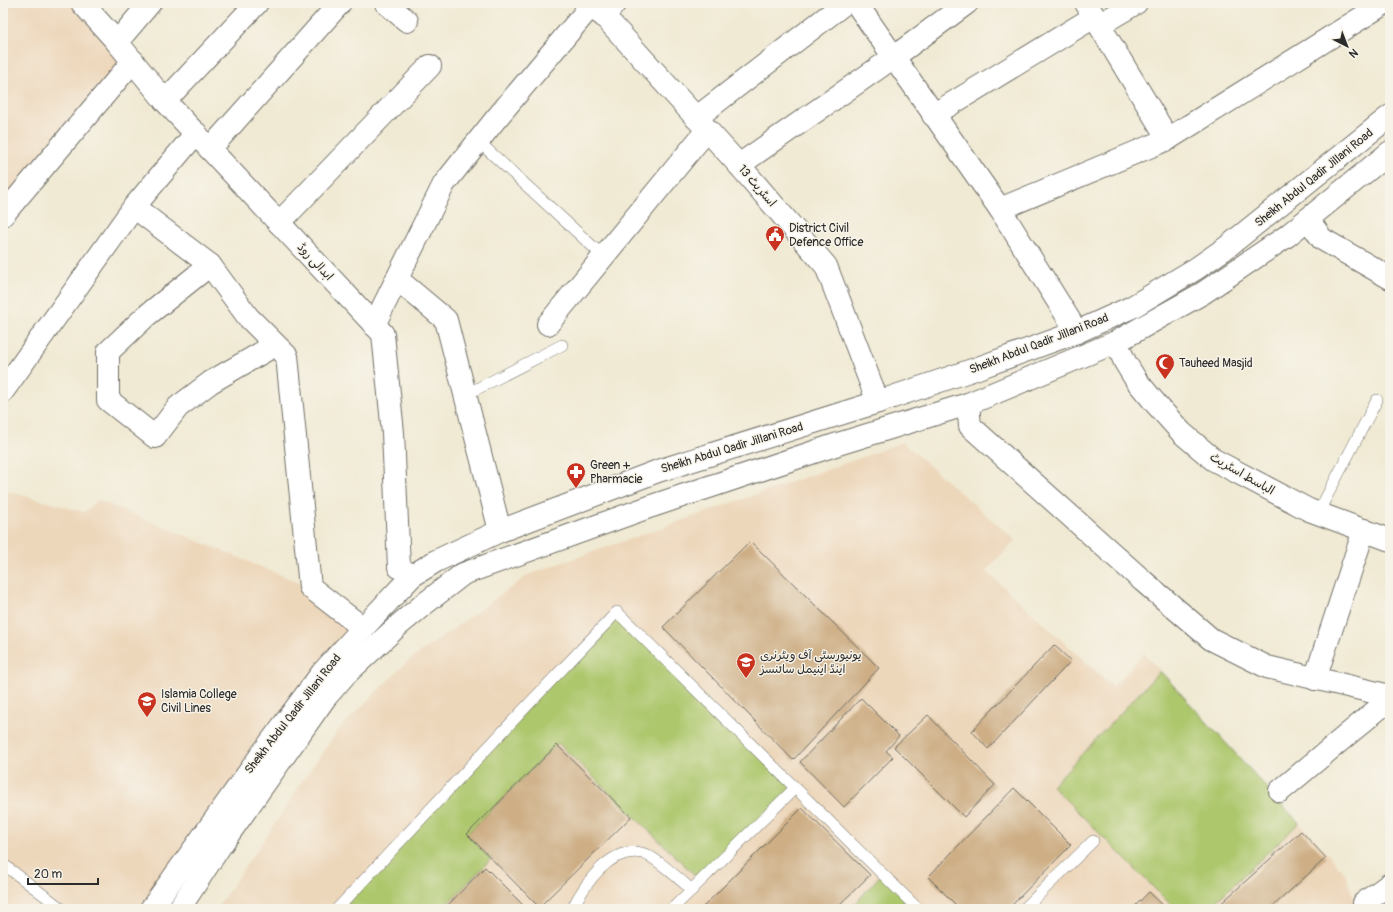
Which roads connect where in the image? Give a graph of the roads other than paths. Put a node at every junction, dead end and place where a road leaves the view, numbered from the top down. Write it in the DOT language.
graph roads {
  1 [pos="82,3"];
  2 [pos="150,3"];
  3 [pos="257,3"];
  4 [pos="340,3"];
  5 [pos="386,3"];
  6 [pos="845,3"];
  7 [pos="856,3"];
  8 [pos="966,3"];
  9 [pos="1136,3"];
  10 [pos="1386,3"];
  11 [pos="599,7"];
  12 [pos="1093,15"];
  13 [pos="407,21"];
  14 [pos="117,42"];
  15 [pos="894,57"];
  16 [pos="132,61"];
  17 [pos="430,66"];
  18 [pos="165,101"];
  19 [pos="933,115"];
  20 [pos="1390,116"];
  21 [pos="702,124"];
  22 [pos="1168,139"];
  23 [pos="203,141"];
  24 [pos="478,141"];
  25 [pos="1390,152"];
  26 [pos="739,165"];
  27 [pos="134,207"];
  28 [pos="1000,209"];
  29 [pos="3,215"];
  30 [pos="1308,220"];
  31 [pos="279,223"];
  32 [pos="603,256"];
  33 [pos="210,266"];
  34 [pos="1390,278"];
  35 [pos="398,279"];
  36 [pos="548,324"];
  37 [pos="374,325"];
  38 [pos="1077,332"];
  39 [pos="1116,342"];
  40 [pos="275,345"];
  41 [pos="562,345"];
  42 [pos="3,391"];
  43 [pos="465,395"];
  44 [pos="1377,400"];
  45 [pos="878,402"];
  46 [pos="968,404"];
  47 [pos="1318,513"];
  48 [pos="1364,530"];
  49 [pos="500,531"];
  50 [pos="1390,540"];
  51 [pos="412,576"];
  52 [pos="363,628"];
  53 [pos="1315,679"];
  54 [pos="1390,698"];
  55 [pos="795,788"];
  56 [pos="1280,791"];
  57 [pos="1093,841"];
  58 [pos="3,864"];
  59 [pos="1390,884"];
  60 [pos="692,890"];
  61 [pos="1366,906"];
  62 [pos="62,909"];
  63 [pos="151,909"];
  64 [pos="179,909"];
  65 [pos="337,909"];
  66 [pos="572,909"];
  67 [pos="672,909"];
  68 [pos="918,909"];
  69 [pos="1024,909"];
  1 -- 14 [label="street, ابدالی روڈ"];
  2 -- 14 [label="street"];
  3 -- 18 [label="street"];
  4 -- 23 [label="street"];
  5 -- 13 [label="street"];
  6 -- 21 [label="street"];
  7 -- 15 [label="street"];
  8 -- 15 [label="street"];
  9 -- 12 [label="street"];
  10 -- 22 [label="street"];
  11 -- 21 [label="street, اسٹریٹ 13"];
  11 -- 24 [label="street"];
  12 -- 19 [label="street"];
  12 -- 22 [label="street"];
  14 -- 16 [label="street, ابدالی روڈ"];
  15 -- 19 [label="street"];
  15 -- 26 [label="street"];
  16 -- 18 [label="street, ابدالی روڈ"];
  16 -- 29 [label="street"];
  17 -- 31 [label="street"];
  18 -- 23 [label="street, ابدالی روڈ"];
  19 -- 28 [label="street"];
  20 -- 38 [label="street, Sheikh Abdul Qadir Jillani Road"];
  21 -- 26 [label="street, اسٹریٹ 13"];
  21 -- 32 [label="street"];
  22 -- 28 [label="street"];
  23 -- 27 [label="street"];
  23 -- 31 [label="street, ابدالی روڈ"];
  24 -- 32 [label="lane"];
  24 -- 35 [label="street"];
  25 -- 30 [label="street, Sheikh Abdul Qadir Jillani Road"];
  26 -- 45 [label="street, اسٹریٹ 13"];
  27 -- 33 [label="street"];
  27 -- 42 [label="street"];
  28 -- 38 [label="street"];
  30 -- 34 [label="street"];
  30 -- 39 [label="street, Sheikh Abdul Qadir Jillani Road"];
  31 -- 37 [label="street, ابدالی روڈ"];
  32 -- 36 [label="street"];
  33 -- 40 [label="street"];
  33 -- 40 [label="street"];
  35 -- 37 [label="street"];
  35 -- 43 [label="street"];
  37 -- 51 [label="street, ابدالی روڈ"];
  38 -- 45 [label="street, Sheikh Abdul Qadir Jillani Road"];
  39 -- 46 [label="street, Sheikh Abdul Qadir Jillani Road"];
  39 -- 47 [label="street, الباسط اسٹریٹ"];
  40 -- 52 [label="street"];
  41 -- 43 [label="lane"];
  43 -- 49 [label="street"];
  44 -- 47 [label="lane"];
  45 -- 49 [label="street, Sheikh Abdul Qadir Jillani Road"];
  46 -- 53 [label="street"];
  46 -- 64 [label="street, Sheikh Abdul Qadir Jillani Road"];
  47 -- 48 [label="street, الباسط اسٹریٹ"];
  48 -- 50 [label="street, الباسط اسٹریٹ"];
  48 -- 53 [label="street"];
  49 -- 51 [label="street, Sheikh Abdul Qadir Jillani Road"];
  51 -- 52 [label="street, Sheikh Abdul Qadir Jillani Road"];
  52 -- 63 [label="street, Sheikh Abdul Qadir Jillani Road"];
  53 -- 54 [label="street"];
  54 -- 56 [label="street"];
  55 -- 60 [label="lane"];
  55 -- 65 [label="lane"];
  55 -- 68 [label="lane"];
  57 -- 69 [label="lane"];
  58 -- 62 [label="lane"];
  59 -- 61 [label="street"];
  60 -- 66 [label="lane"];
  60 -- 67 [label="lane"];
}
